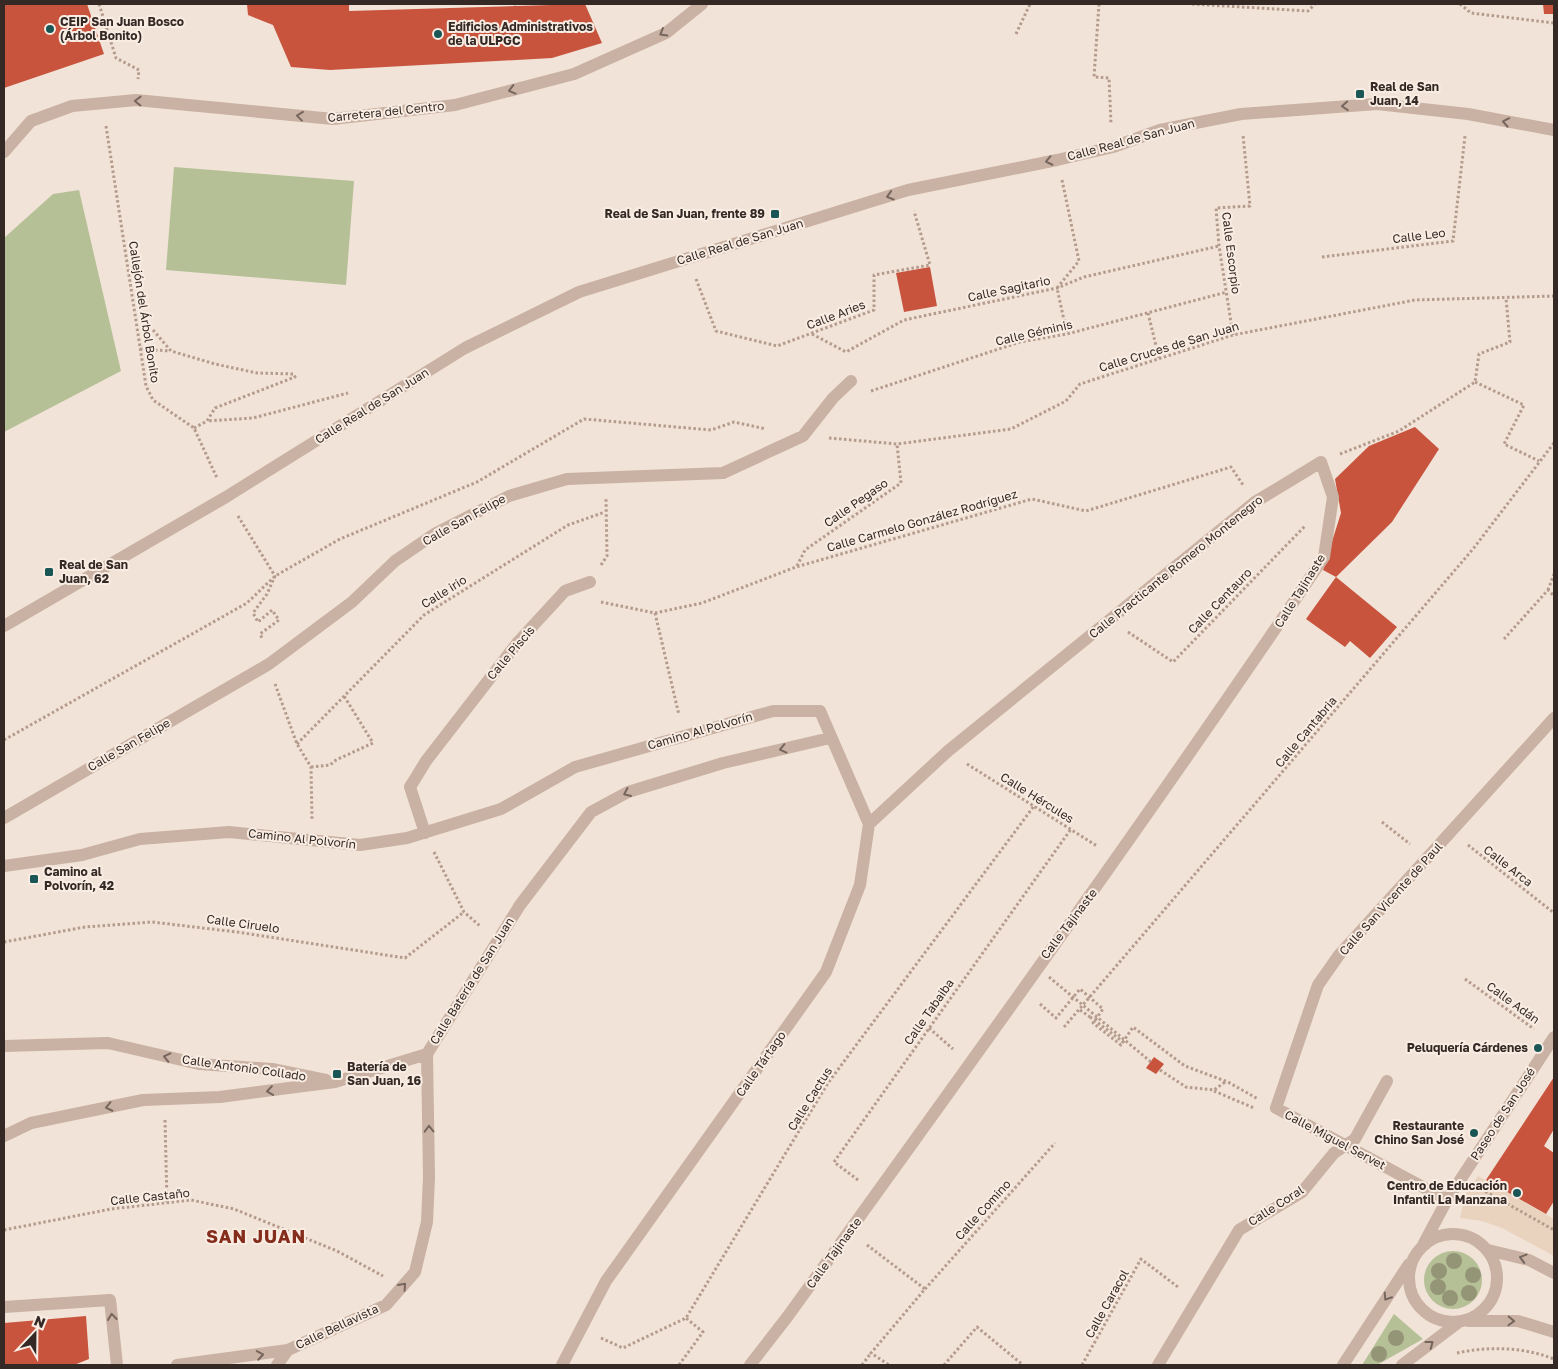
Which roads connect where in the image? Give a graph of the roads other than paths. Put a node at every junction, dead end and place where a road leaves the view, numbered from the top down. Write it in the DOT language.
graph roads {
  1 [pos="702,4"];
  2 [pos="1554,130"];
  3 [pos="4,152"];
  4 [pos="851,381"];
  5 [pos="1321,462"];
  6 [pos="590,582"];
  7 [pos="4,626"];
  8 [pos="1554,718"];
  9 [pos="830,738"];
  10 [pos="4,818"];
  11 [pos="869,824"];
  12 [pos="425,833"];
  13 [pos="4,866"];
  14 [pos="1553,1039"];
  15 [pos="4,1046"];
  16 [pos="427,1054"];
  17 [pos="1387,1081"];
  18 [pos="336,1082"];
  19 [pos="1276,1108"];
  20 [pos="4,1136"];
  21 [pos="1346,1146"];
  22 [pos="1447,1200"];
  23 [pos="1423,1245"];
  24 [pos="1488,1250"];
  25 [pos="1414,1256"];
  26 [pos="1554,1274"];
  27 [pos="4,1307"];
  28 [pos="1462,1322"];
  29 [pos="1554,1332"];
  30 [pos="288,1350"];
  31 [pos="117,1365"];
  32 [pos="177,1365"];
  33 [pos="277,1365"];
  34 [pos="562,1365"];
  35 [pos="750,1365"];
  36 [pos="1158,1365"];
  37 [pos="1343,1365"];
  38 [pos="1402,1365"];
  1 -- 3 [label="street, Carretera del Centro, one-way"];
  2 -- 7 [label="street, Calle Real de San Juan, one-way"];
  4 -- 10 [label="street, Calle San Felipe"];
  5 -- 11 [label="street, Calle Practicante Romero Montenegro"];
  5 -- 35 [label="street, Calle Tajinaste"];
  6 -- 12 [label="street, Calle Piscis"];
  8 -- 19 [label="street, Calle San Vicente de Paul"];
  9 -- 11 [label="street"];
  9 -- 12 [label="street, Camino Al Polvorín"];
  9 -- 16 [label="street, Calle Batería de San Juan, one-way"];
  11 -- 34 [label="street, Calle Tártago"];
  12 -- 13 [label="street, Camino Al Polvorín"];
  14 -- 22 [label="street, Paseo de San José"];
  18 -- 15 [label="street, Calle Antonio Collado, one-way"];
  16 -- 18 [label="street, Calle Batería de San Juan"];
  30 -- 16 [label="street, Calle Bellavista, one-way"];
  17 -- 21 [label="street, Calle Coral"];
  18 -- 20 [label="street, Calle Batería de San Juan, one-way"];
  19 -- 21 [label="street, Calle Miguel Servet"];
  21 -- 22 [label="street, Calle Miguel Servet"];
  21 -- 36 [label="street, Calle Coral"];
  22 -- 23 [label="street, Paseo de San José"];
  23 -- 24 [label="street"];
  23 -- 25 [label="street"];
  26 -- 24 [label="street, one-way"];
  24 -- 28 [label="street"];
  25 -- 28 [label="street"];
  25 -- 37 [label="street, one-way"];
  31 -- 27 [label="street, one-way"];
  28 -- 29 [label="street, one-way"];
  38 -- 28 [label="street, one-way"];
  32 -- 30 [label="street, Calle Bellavista, one-way"];
  30 -- 33 [label="street"];
}
